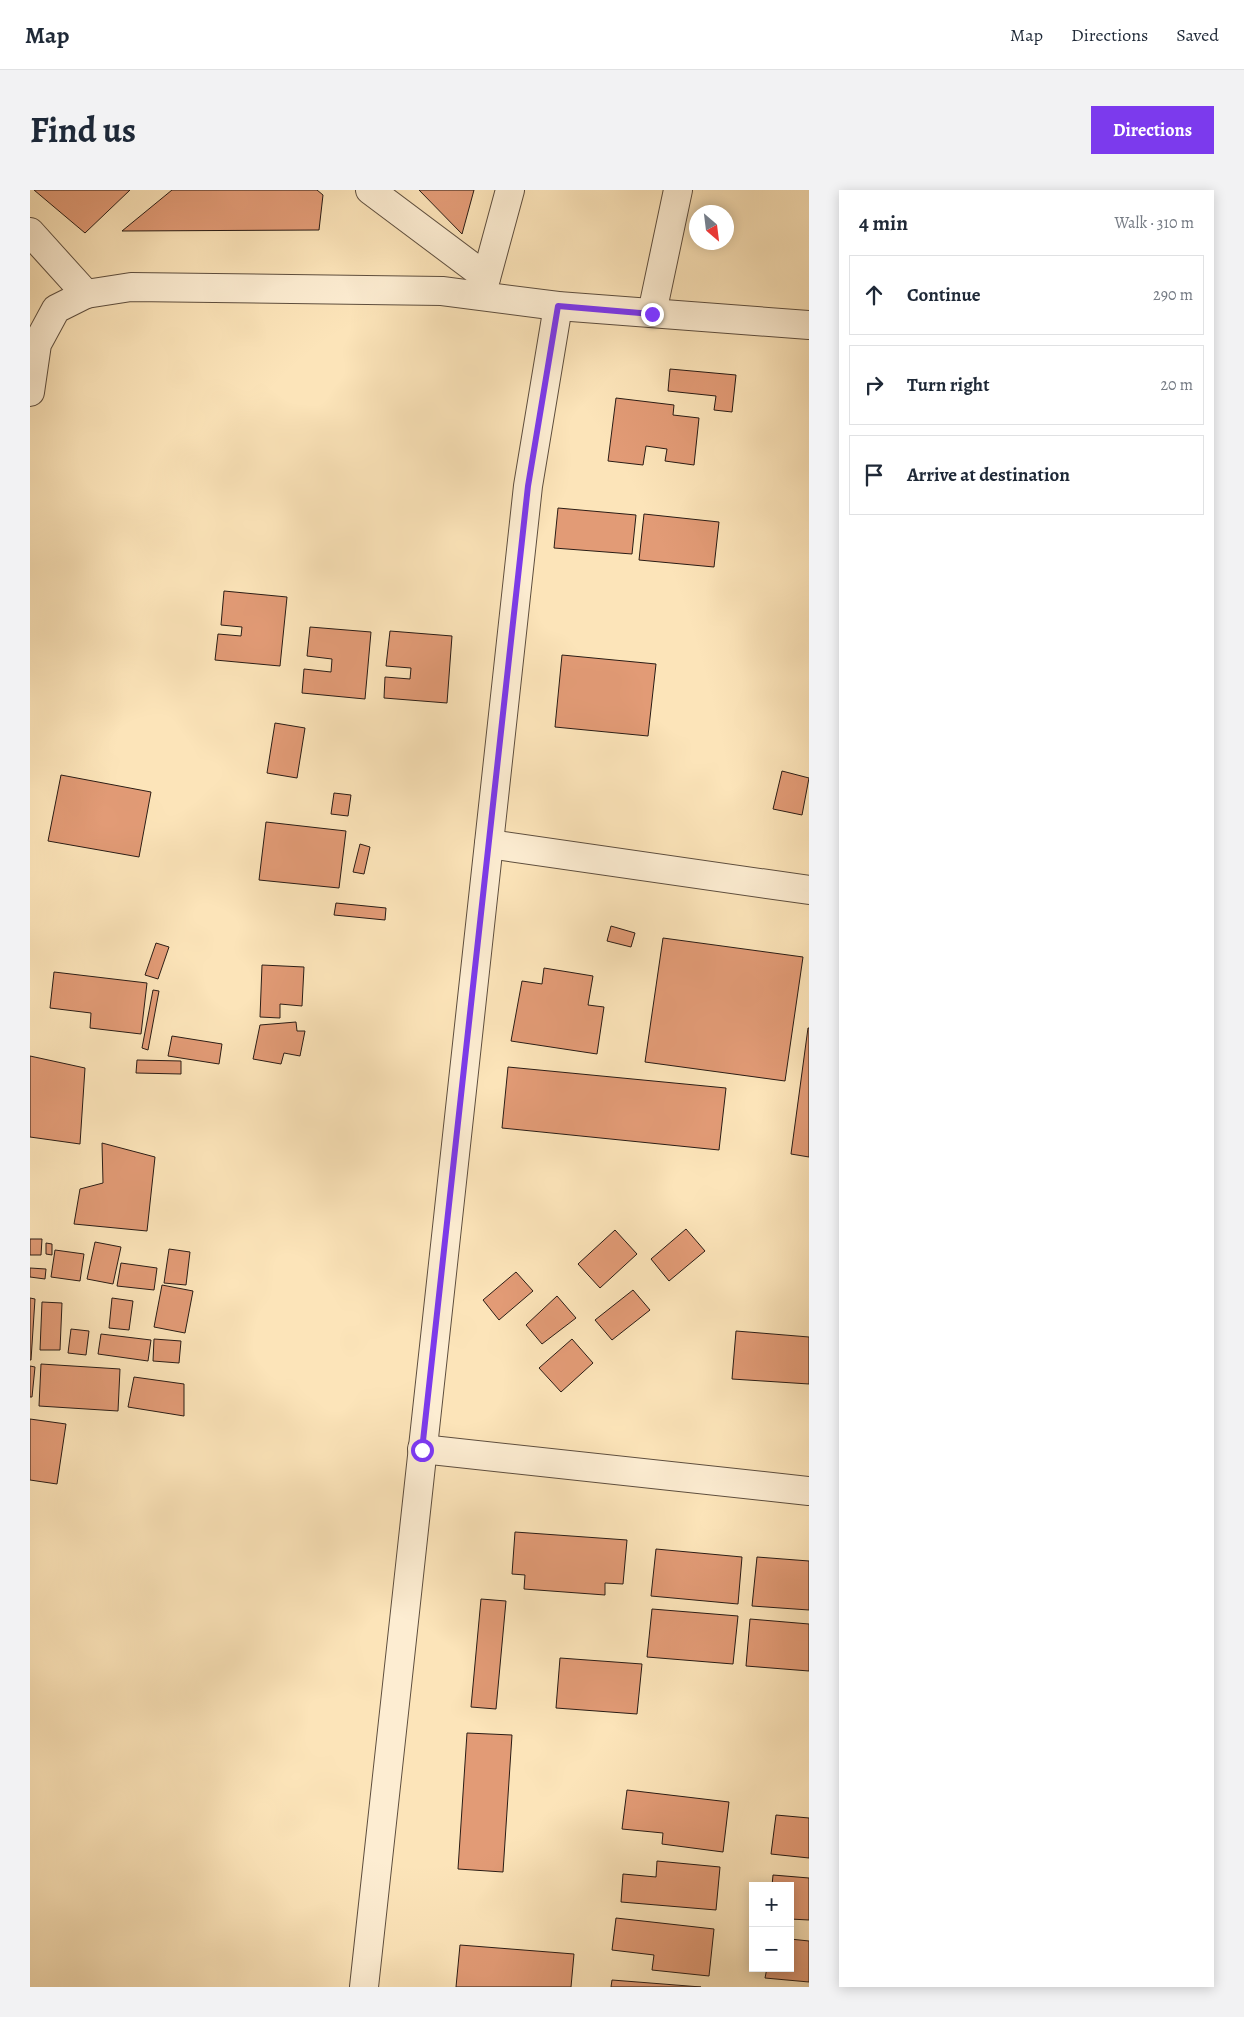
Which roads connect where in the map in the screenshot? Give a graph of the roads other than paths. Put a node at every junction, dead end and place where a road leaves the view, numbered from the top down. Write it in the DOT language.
graph roads {
  1 [pos="370,190"];
  2 [pos="510,190"];
  3 [pos="678,190"];
  4 [pos="30,232"];
  5 [pos="484,287"];
  6 [pos="86,294"];
  7 [pos="558,306"];
  8 [pos="652,314"];
  9 [pos="807,318"];
  10 [pos="30,392"];
  11 [pos="489,844"];
  12 [pos="809,890"];
  13 [pos="422,1450"];
  14 [pos="809,1491"];
  15 [pos="364,1987"];
  1 -- 5 [label="street"];
  2 -- 5 [label="street"];
  3 -- 8 [label="street"];
  4 -- 6 [label="street"];
  5 -- 6 [label="street"];
  5 -- 7 [label="street"];
  6 -- 10 [label="street"];
  7 -- 8 [label="street"];
  7 -- 11 [label="street"];
  8 -- 9 [label="street"];
  11 -- 12 [label="street"];
  11 -- 13 [label="street"];
  13 -- 14 [label="street"];
  13 -- 15 [label="street"];
}
